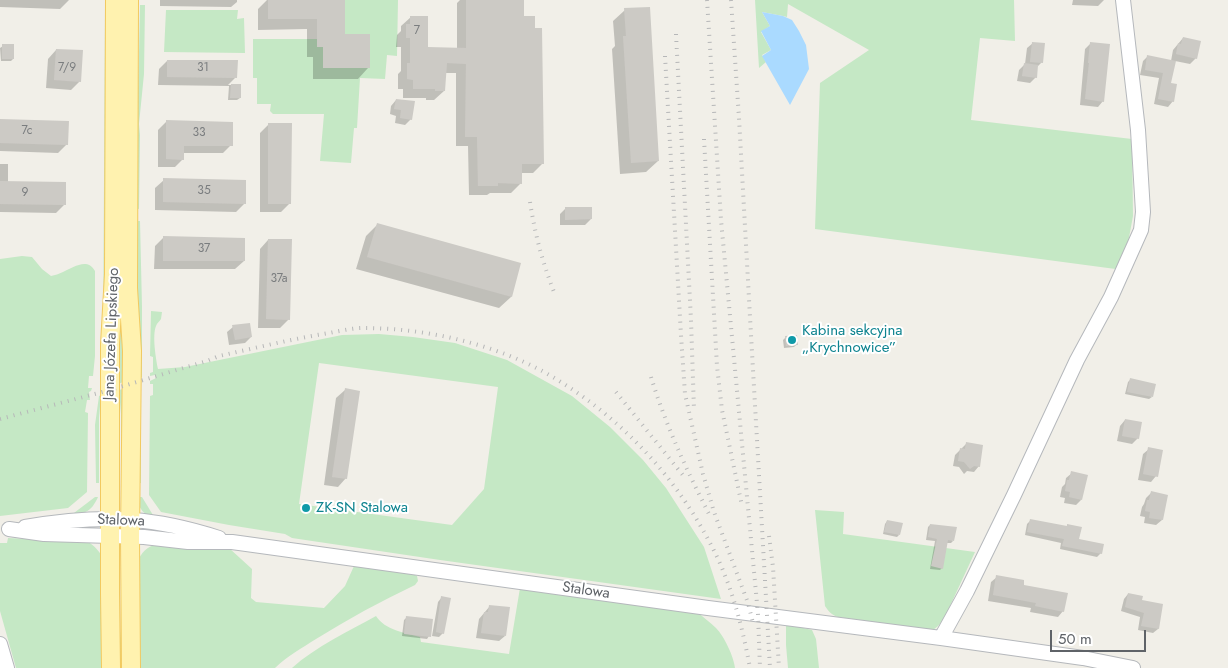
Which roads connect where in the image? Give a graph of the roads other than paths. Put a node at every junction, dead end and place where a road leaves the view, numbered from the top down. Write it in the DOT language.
graph roads {
  1 [pos="115,0"];
  2 [pos="129,0"];
  3 [pos="1124,0"];
  4 [pos="110,528"];
  5 [pos="130,528"];
  6 [pos="4,530"];
  7 [pos="941,638"];
  8 [pos="0,644"];
  9 [pos="1112,666"];
  10 [pos="7,668"];
  11 [pos="111,668"];
  12 [pos="131,668"];
  13 [pos="1133,668"];
  1 -- 4 [label="main road, Jana Józefa Lipskiego"];
  2 -- 5 [label="main road, Jana Józefa Lipskiego"];
  3 -- 7 [label="street"];
  4 -- 5 [label="street, Stalowa"];
  4 -- 6 [label="street, Stalowa"];
  4 -- 11 [label="main road, Jana Józefa Lipskiego"];
  5 -- 7 [label="street, Stalowa"];
  5 -- 12 [label="main road, Jana Józefa Lipskiego"];
  7 -- 9 [label="street, Stalowa"];
  8 -- 10 [label="street"];
  9 -- 13 [label="street, Stalowa"];
}
